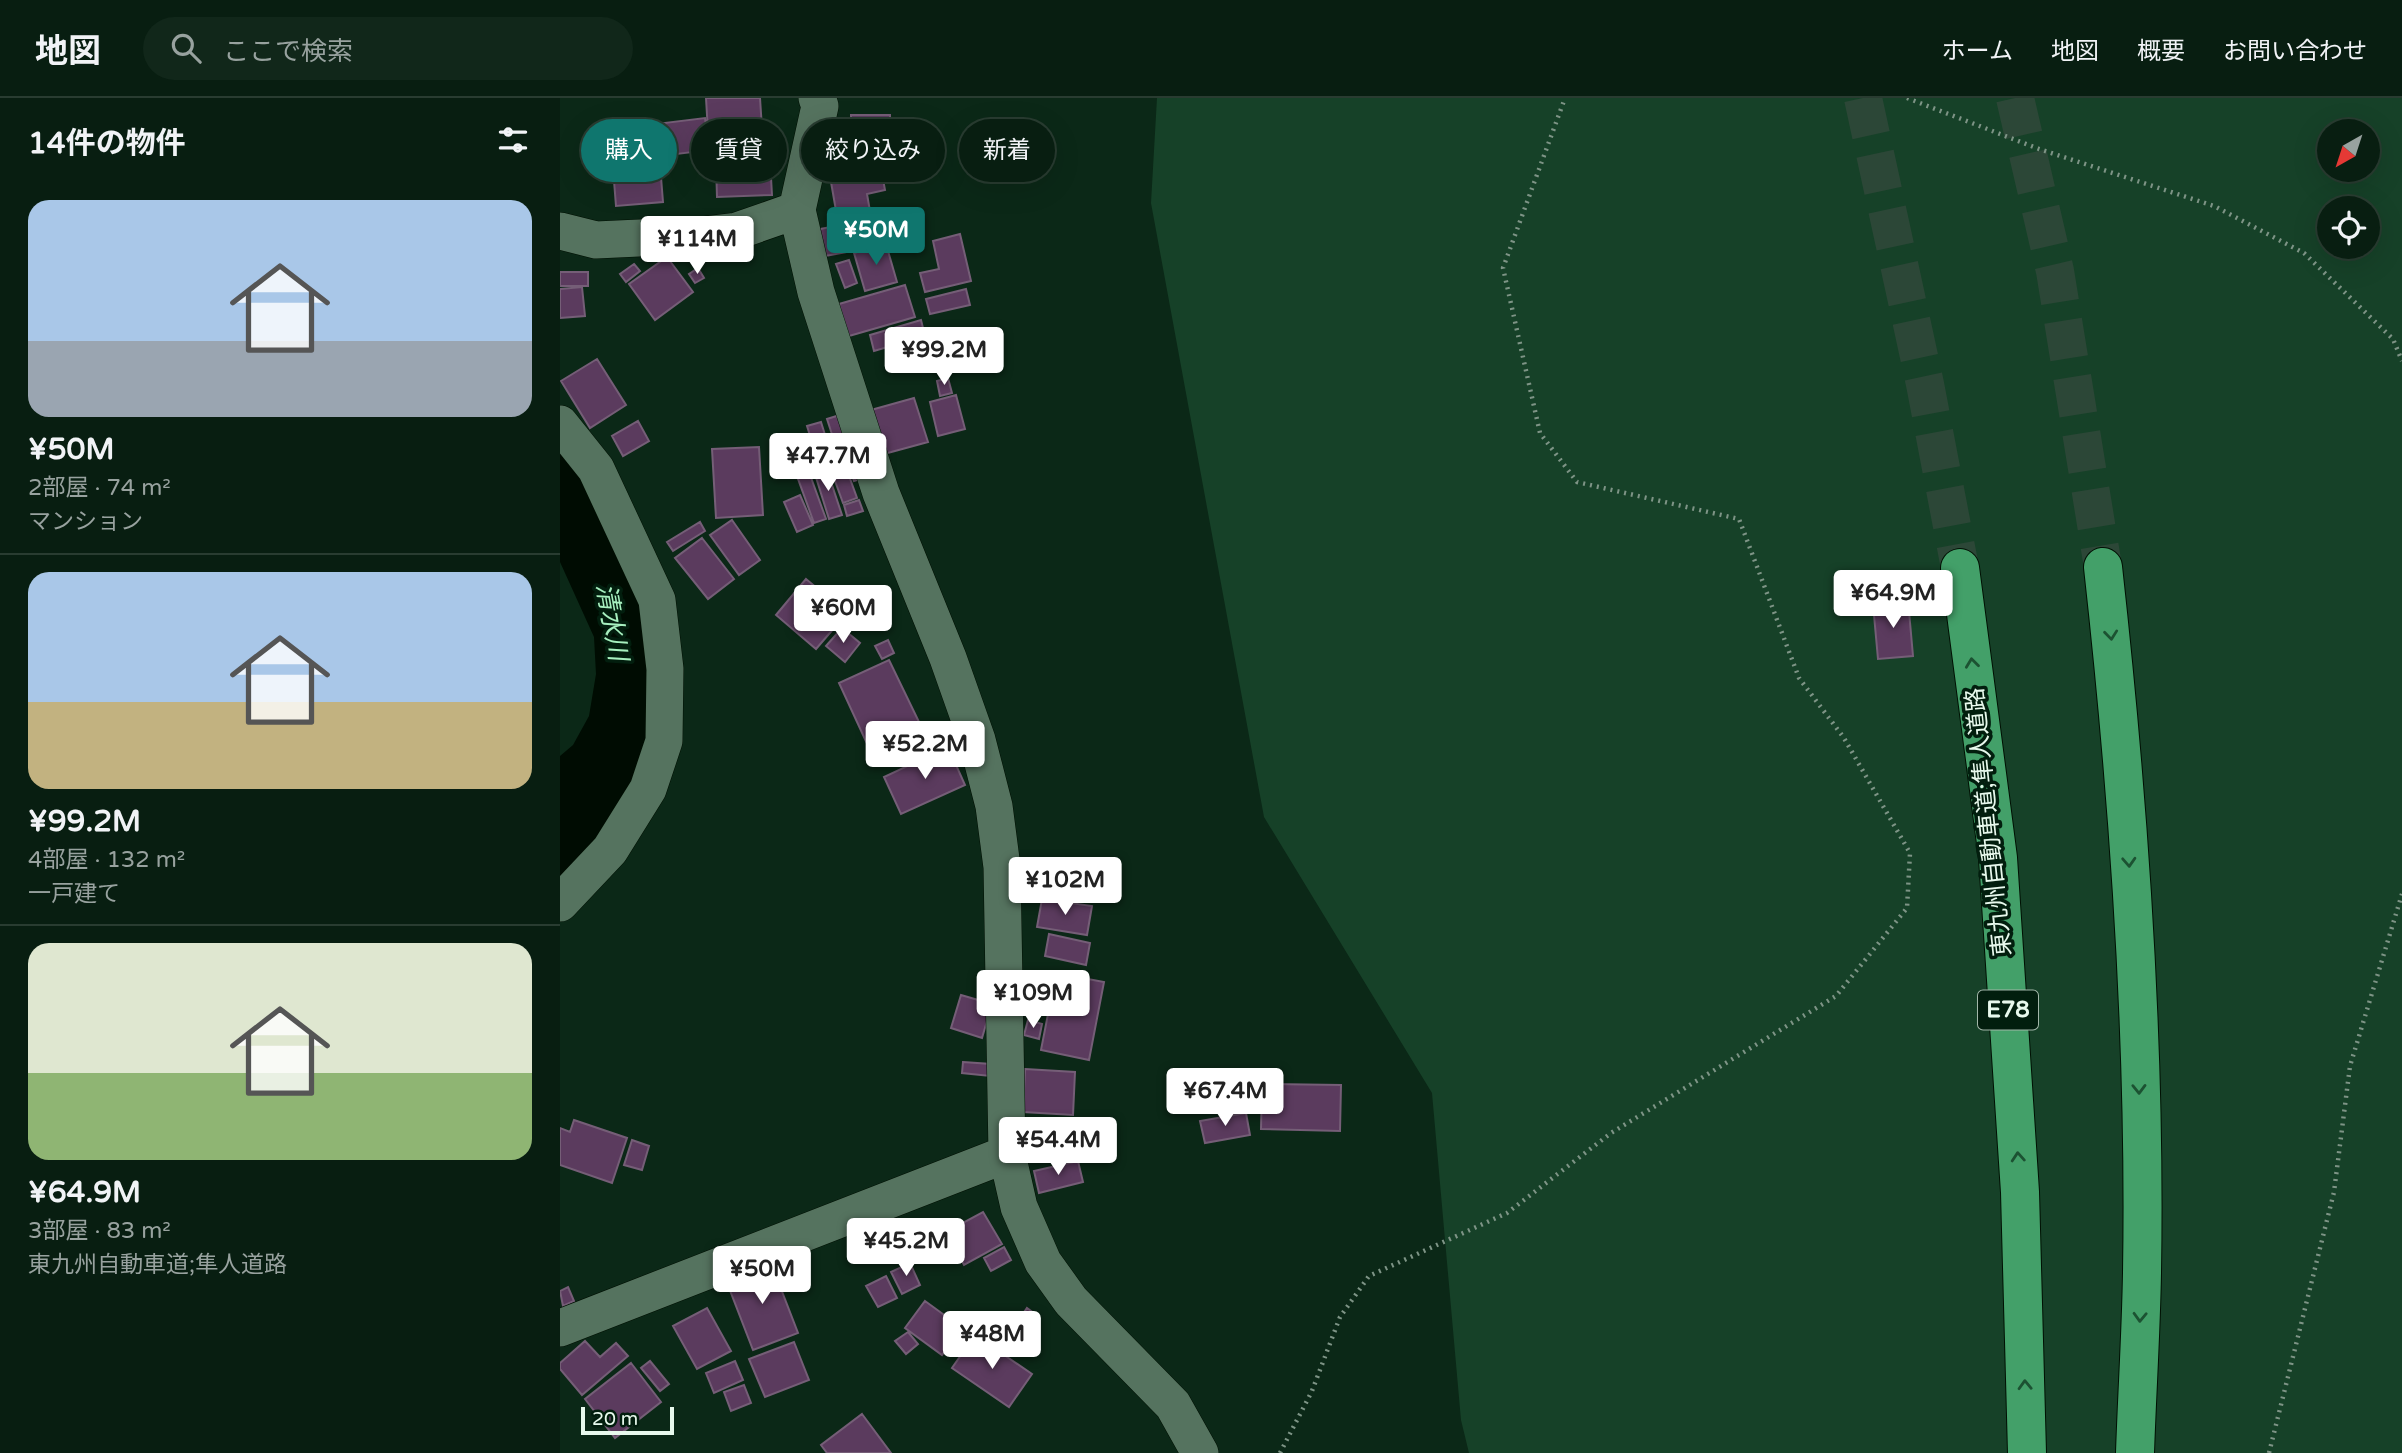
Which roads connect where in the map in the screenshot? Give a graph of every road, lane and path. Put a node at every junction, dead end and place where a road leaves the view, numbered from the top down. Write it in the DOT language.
graph roads {
  1 [pos="817,98"];
  2 [pos="1565,98"];
  3 [pos="1907,98"];
  4 [pos="797,210"];
  5 [pos="560,231"];
  6 [pos="2402,361"];
  7 [pos="560,424"];
  8 [pos="1960,568"];
  9 [pos="2104,568"];
  10 [pos="2402,894"];
  11 [pos="560,902"];
  12 [pos="1007,1154"];
  13 [pos="560,1328"];
  14 [pos="1200,1453"];
  15 [pos="1280,1453"];
  16 [pos="2027,1453"];
  17 [pos="2135,1453"];
  18 [pos="2269,1453"];
  1 -- 4 [label="street"];
  2 -- 15 [label="path"];
  3 -- 6 [label="path"];
  4 -- 5 [label="street"];
  4 -- 12 [label="street"];
  7 -- 11 [label="street"];
  16 -- 8 [label="highway, 東九州自動車道;隼人道路 / E78, one-way"];
  9 -- 17 [label="highway, one-way"];
  10 -- 18 [label="path"];
  12 -- 13 [label="street"];
  12 -- 14 [label="street"];
}
